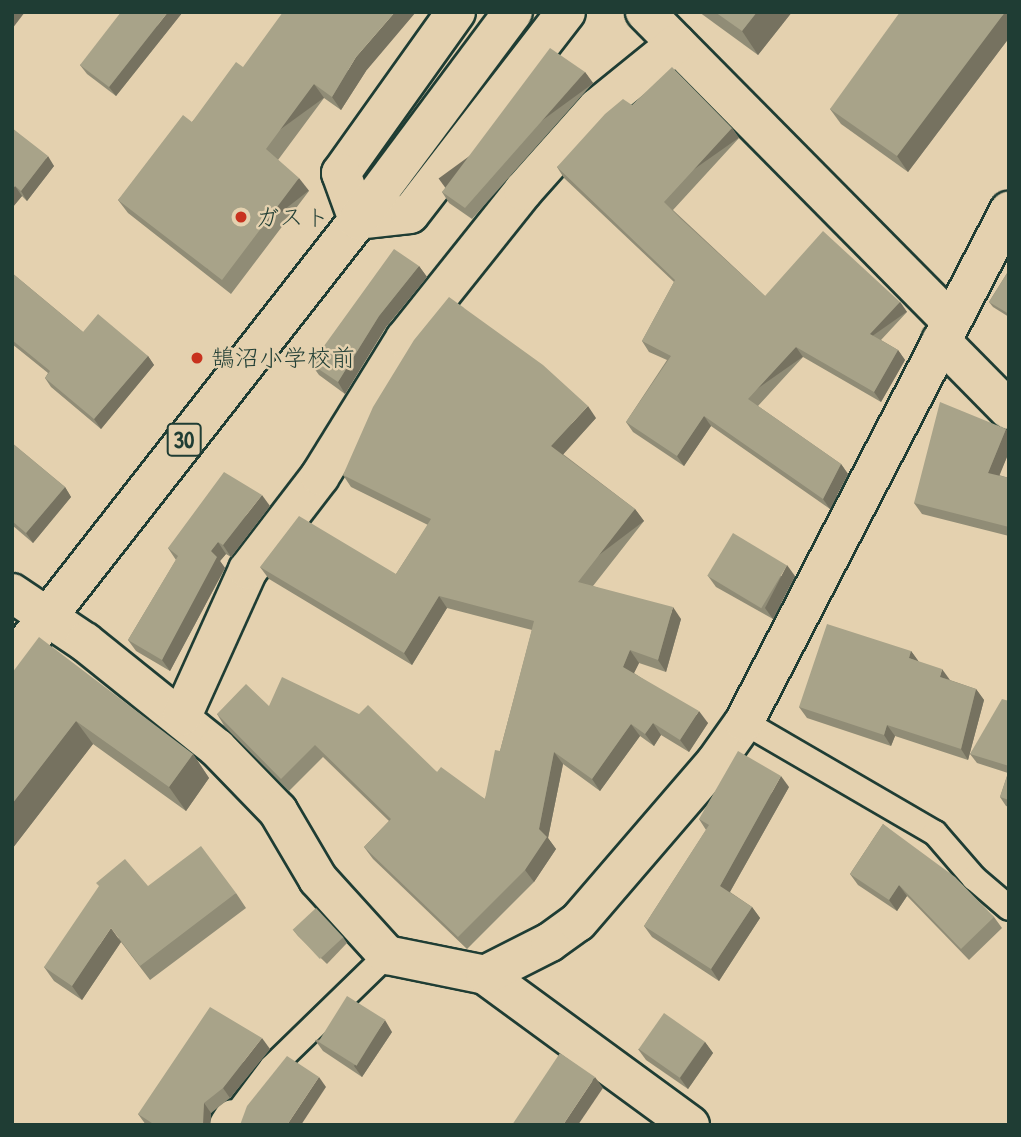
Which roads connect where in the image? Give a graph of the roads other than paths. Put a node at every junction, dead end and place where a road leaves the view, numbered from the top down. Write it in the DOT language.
graph roads {
  1 [pos="456,12"];
  2 [pos="513,12"];
  3 [pos="566,12"];
  4 [pos="645,12"];
  5 [pos="676,44"];
  6 [pos="358,220"];
  7 [pos="1006,222"];
  8 [pos="945,330"];
  9 [pos="1009,410"];
  10 [pos="12,593"];
  11 [pos="49,616"];
  12 [pos="12,662"];
  13 [pos="182,716"];
  14 [pos="744,722"];
  15 [pos="1009,908"];
  16 [pos="387,955"];
  17 [pos="485,975"];
  18 [pos="231,1122"];
  19 [pos="690,1125"];
  1 -- 6 [label="street"];
  2 -- 6 [label="street, 30"];
  3 -- 6 [label="street"];
  4 -- 5 [label="street"];
  5 -- 8 [label="street"];
  5 -- 13 [label="street"];
  6 -- 11 [label="street, 30"];
  7 -- 8 [label="street"];
  8 -- 9 [label="street"];
  8 -- 14 [label="street"];
  10 -- 11 [label="street"];
  11 -- 12 [label="street, 30"];
  11 -- 13 [label="street"];
  13 -- 16 [label="street"];
  14 -- 15 [label="lane"];
  14 -- 17 [label="street"];
  16 -- 17 [label="street"];
  16 -- 18 [label="lane"];
  17 -- 19 [label="street"];
}
